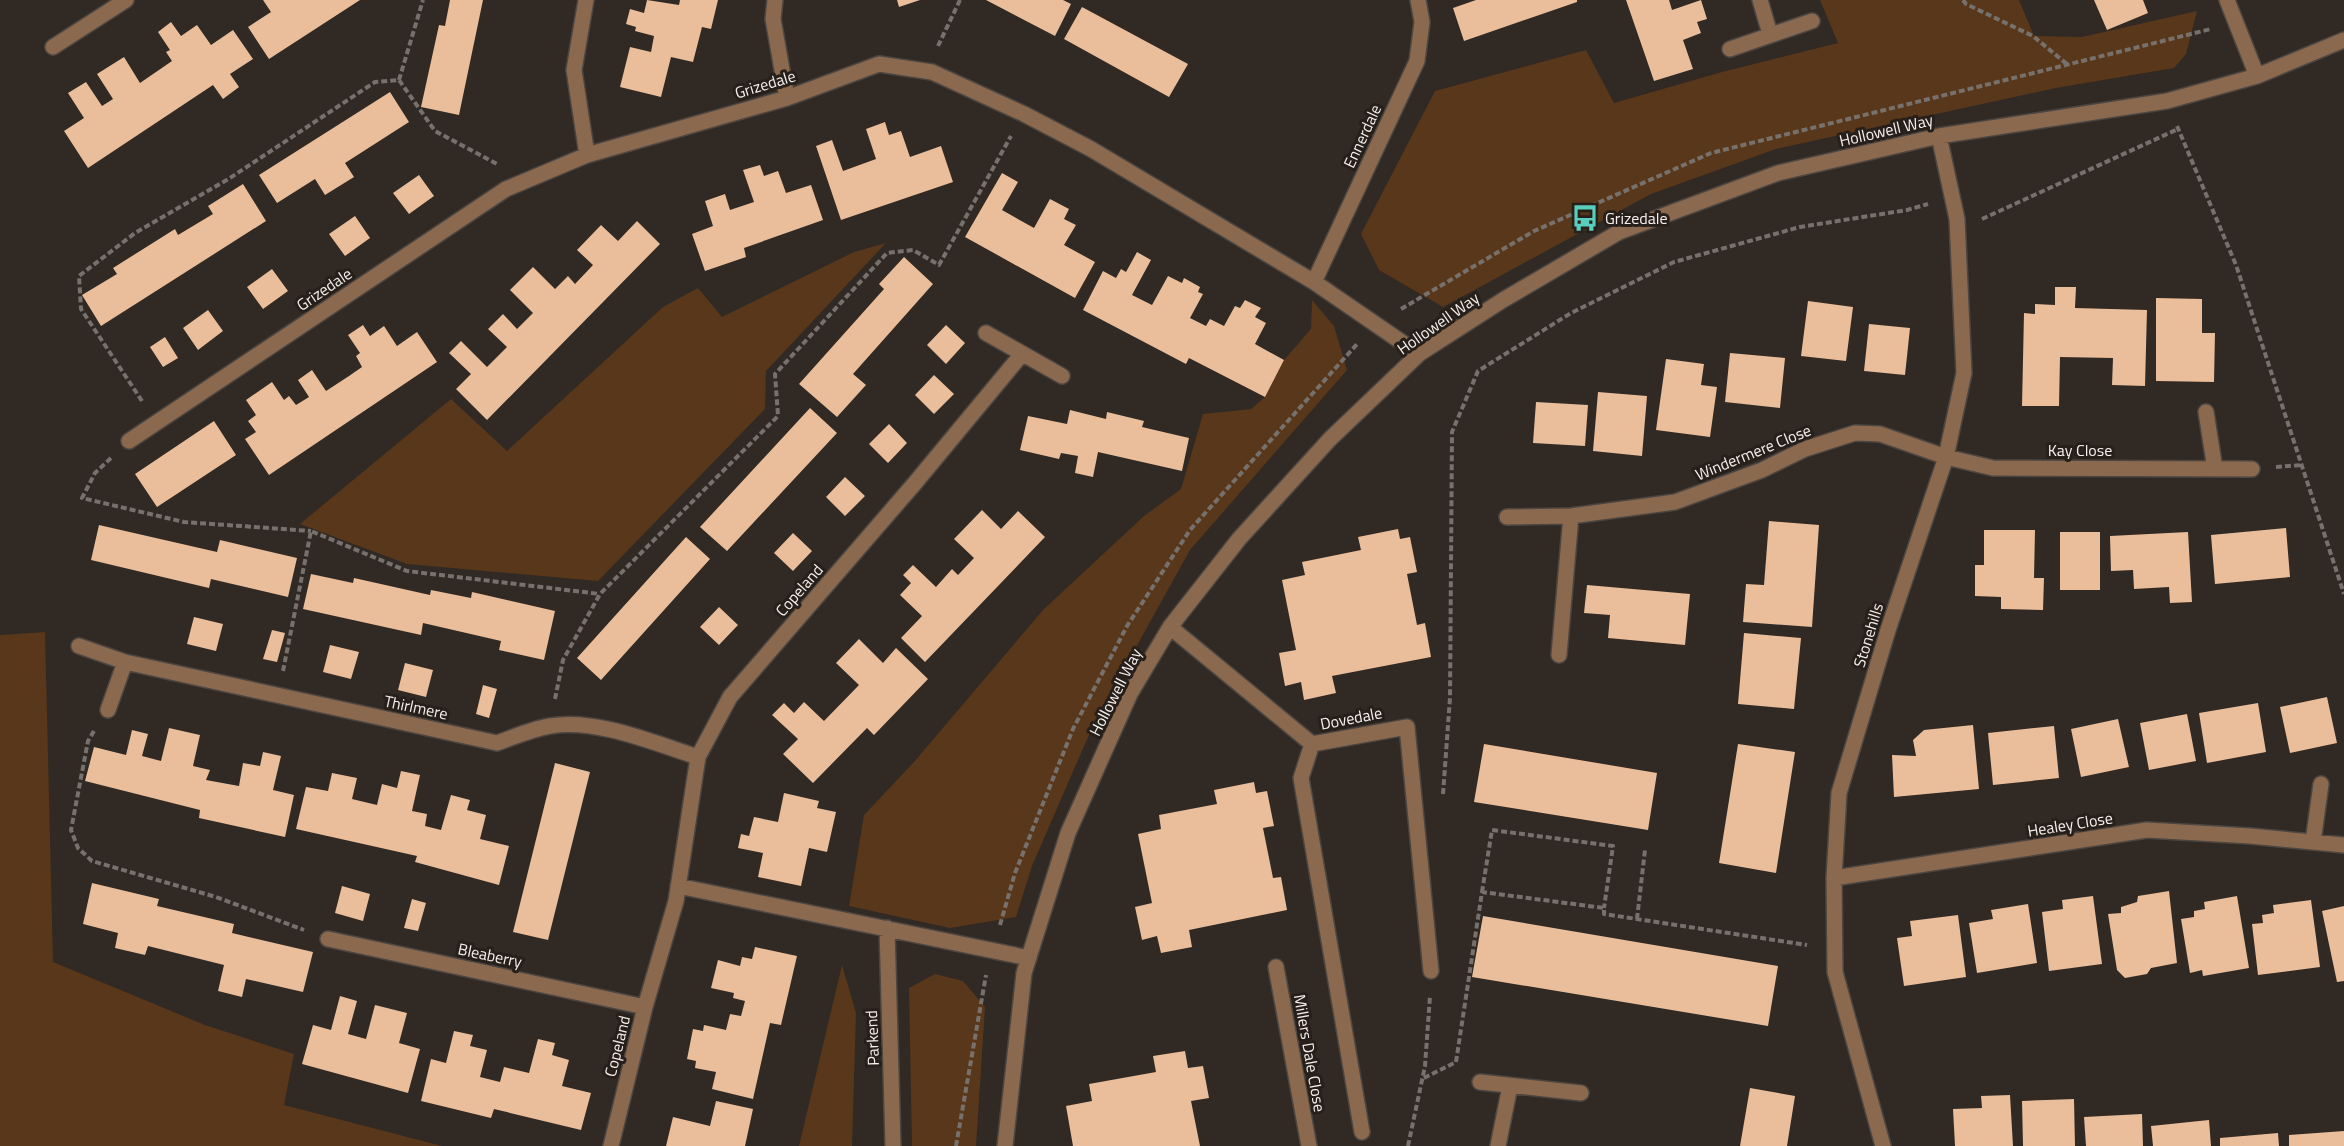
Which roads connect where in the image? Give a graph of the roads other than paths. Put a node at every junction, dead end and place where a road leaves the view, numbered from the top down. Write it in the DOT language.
graph roads {
  1 [pos="126,0"];
  2 [pos="586,0"];
  3 [pos="775,0"];
  4 [pos="1418,0"];
  5 [pos="1760,0"];
  6 [pos="2227,0"];
  7 [pos="1812,21"];
  8 [pos="1770,34"];
  9 [pos="2344,40"];
  10 [pos="53,47"];
  11 [pos="1730,49"];
  12 [pos="2257,76"];
  13 [pos="787,98"];
  14 [pos="1939,136"];
  15 [pos="587,155"];
  16 [pos="1314,282"];
  17 [pos="986,333"];
  18 [pos="1022,354"];
  19 [pos="1419,354"];
  20 [pos="1062,376"];
  21 [pos="2206,412"];
  22 [pos="129,441"];
  23 [pos="1946,457"];
  24 [pos="2215,469"];
  25 [pos="2252,469"];
  26 [pos="1571,516"];
  27 [pos="1507,517"];
  28 [pos="1170,627"];
  29 [pos="79,646"];
  30 [pos="1559,655"];
  31 [pos="125,662"];
  32 [pos="108,710"];
  33 [pos="1312,744"];
  34 [pos="698,757"];
  35 [pos="2321,784"];
  36 [pos="2313,842"];
  37 [pos="2344,845"];
  38 [pos="1834,878"];
  39 [pos="678,886"];
  40 [pos="887,928"];
  41 [pos="328,939"];
  42 [pos="1029,958"];
  43 [pos="1276,967"];
  44 [pos="1431,972"];
  45 [pos="645,1007"];
  46 [pos="1480,1082"];
  47 [pos="1510,1086"];
  48 [pos="1581,1093"];
  49 [pos="1362,1132"];
  50 [pos="611,1146"];
  51 [pos="893,1146"];
  52 [pos="1005,1146"];
  53 [pos="1309,1146"];
  54 [pos="1498,1146"];
  55 [pos="1883,1146"];
  1 -- 10 [label="street"];
  2 -- 15 [label="street"];
  3 -- 13 [label="street"];
  4 -- 16 [label="street, Ennerdale"];
  5 -- 8 [label="street"];
  6 -- 12 [label="street"];
  7 -- 8 [label="street"];
  8 -- 11 [label="street"];
  9 -- 12 [label="street, Hollowell Way"];
  12 -- 14 [label="street, Hollowell Way"];
  13 -- 15 [label="street, Grizedale"];
  13 -- 16 [label="street, Grizedale"];
  14 -- 19 [label="street, Hollowell Way"];
  14 -- 23 [label="street, Stonehills"];
  15 -- 22 [label="street, Grizedale"];
  16 -- 19 [label="street, Grizedale"];
  17 -- 18 [label="street"];
  18 -- 20 [label="street"];
  18 -- 34 [label="street, Copeland"];
  19 -- 28 [label="street, Hollowell Way"];
  21 -- 24 [label="street"];
  23 -- 24 [label="street, Kay Close"];
  23 -- 26 [label="street, Windermere Close"];
  23 -- 38 [label="street, Stonehills"];
  24 -- 25 [label="street, Kay Close"];
  26 -- 27 [label="street, Windermere Close"];
  26 -- 30 [label="street"];
  28 -- 33 [label="street, Dovedale"];
  28 -- 42 [label="street, Hollowell Way"];
  29 -- 31 [label="street, Thirlmere"];
  31 -- 32 [label="street"];
  31 -- 34 [label="street, Thirlmere"];
  33 -- 44 [label="street, Dovedale"];
  33 -- 49 [label="street"];
  34 -- 39 [label="street, Copeland"];
  35 -- 36 [label="street"];
  36 -- 37 [label="street, Healey Close"];
  36 -- 38 [label="street, Healey Close"];
  38 -- 55 [label="street, Stonehills"];
  39 -- 40 [label="street"];
  39 -- 45 [label="street, Copeland"];
  40 -- 42 [label="street"];
  40 -- 51 [label="street, Parkend"];
  41 -- 45 [label="street, Bleaberry"];
  42 -- 52 [label="street, Hollowell Way"];
  43 -- 53 [label="street, Millers Dale Close"];
  45 -- 50 [label="street, Copeland"];
  46 -- 47 [label="street"];
  47 -- 48 [label="street"];
  47 -- 54 [label="street"];
}
